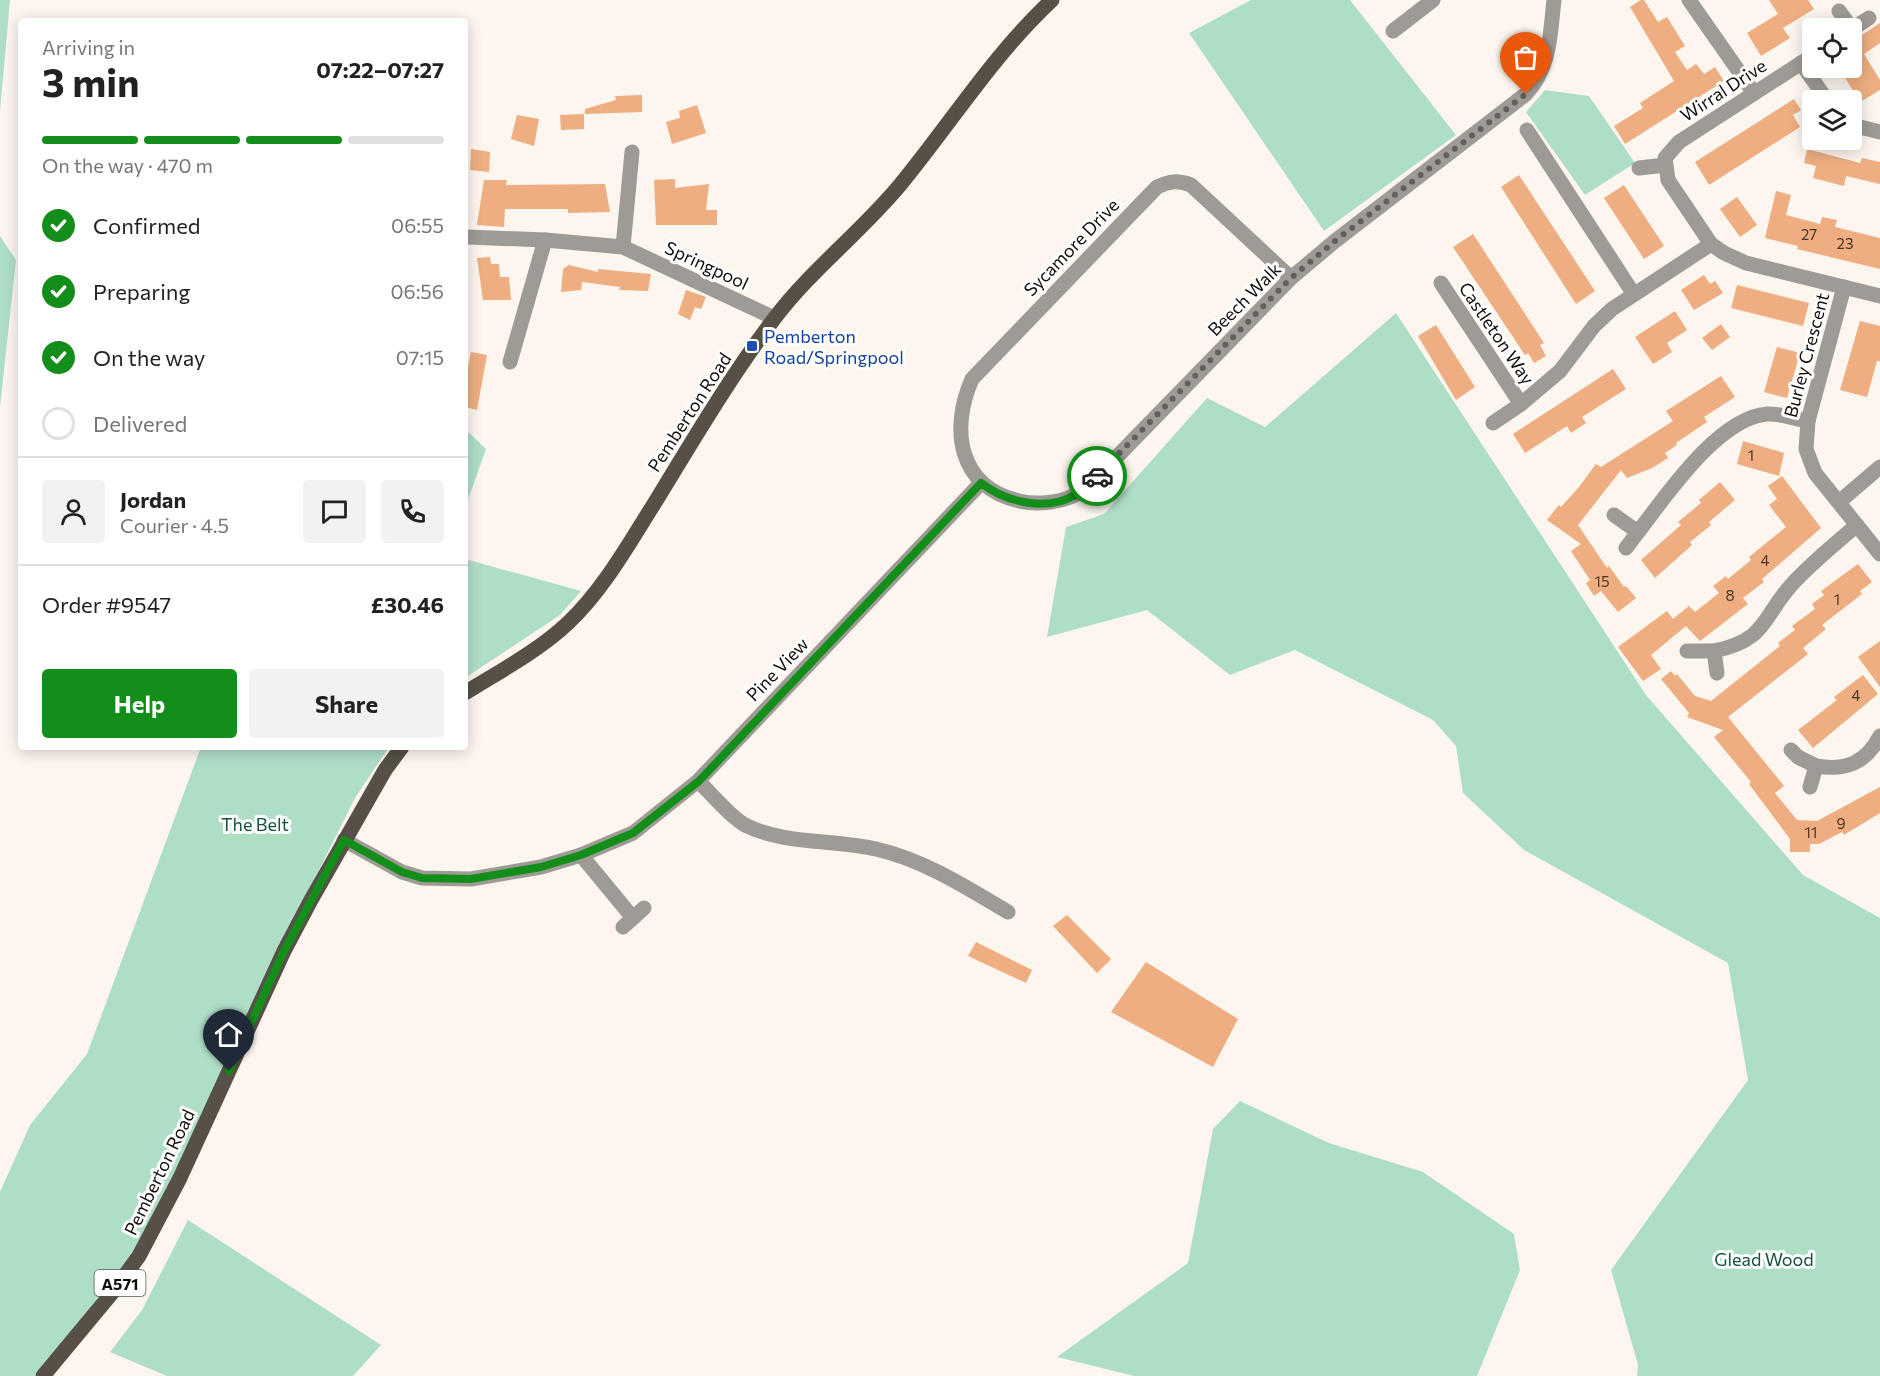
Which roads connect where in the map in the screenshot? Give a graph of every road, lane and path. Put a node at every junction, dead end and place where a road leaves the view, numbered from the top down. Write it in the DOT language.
graph roads {
  1 [pos="1052,0"];
  2 [pos="1433,0"];
  3 [pos="1554,0"];
  4 [pos="1689,0"];
  5 [pos="1839,11"];
  6 [pos="1844,18"];
  7 [pos="1869,18"];
  8 [pos="1862,23"];
  9 [pos="1393,31"];
  10 [pos="1802,62"];
  11 [pos="1754,93"];
  12 [pos="1862,128"];
  13 [pos="1527,130"];
  14 [pos="1880,132"];
  15 [pos="632,152"];
  16 [pos="1665,165"];
  17 [pos="1639,168"];
  18 [pos="468,237"];
  19 [pos="545,240"];
  20 [pos="1711,244"];
  21 [pos="623,247"];
  22 [pos="1291,278"];
  23 [pos="1441,283"];
  24 [pos="1844,287"];
  25 [pos="1633,293"];
  26 [pos="1880,296"];
  27 [pos="774,318"];
  28 [pos="510,362"];
  29 [pos="1521,404"];
  30 [pos="1808,421"];
  31 [pos="1493,423"];
  32 [pos="1880,467"];
  33 [pos="981,483"];
  34 [pos="1839,502"];
  35 [pos="1614,515"];
  36 [pos="1857,525"];
  37 [pos="1638,532"];
  38 [pos="1626,548"];
  39 [pos="1880,554"];
  40 [pos="1687,651"];
  41 [pos="1714,651"];
  42 [pos="1717,673"];
  43 [pos="468,691"];
  44 [pos="1880,736"];
  45 [pos="400,750"];
  46 [pos="1791,750"];
  47 [pos="1816,766"];
  48 [pos="699,781"];
  49 [pos="1810,787"];
  50 [pos="344,840"];
  51 [pos="581,855"];
  52 [pos="1008,912"];
  53 [pos="633,918"];
  54 [pos="43,1376"];
  1 -- 27 [label="main road, Pemberton Road"];
  2 -- 9 [label="street"];
  3 -- 22 [label="street, Beech Walk"];
  4 -- 11 [label="street"];
  5 -- 6 [label="street"];
  7 -- 8 [label="street"];
  10 -- 11 [label="street, Wirral Drive"];
  11 -- 16 [label="street, Wirral Drive"];
  12 -- 14 [label="street"];
  13 -- 25 [label="street"];
  15 -- 21 [label="street"];
  16 -- 17 [label="street"];
  16 -- 20 [label="street"];
  18 -- 19 [label="street, Springpool"];
  19 -- 21 [label="street, Springpool"];
  19 -- 28 [label="street"];
  20 -- 24 [label="street"];
  20 -- 25 [label="street, Castleton Way"];
  21 -- 27 [label="street, Springpool"];
  22 -- 33 [label="street, Beech Walk"];
  22 -- 33 [label="street, Sycamore Drive"];
  23 -- 29 [label="street, Castleton Way"];
  24 -- 26 [label="street"];
  24 -- 30 [label="street, Burley Crescent"];
  25 -- 29 [label="street, Castleton Way"];
  27 -- 43 [label="main road, Pemberton Road"];
  29 -- 31 [label="street, Castleton Way"];
  30 -- 34 [label="street, Burley Crescent"];
  30 -- 37 [label="street"];
  32 -- 34 [label="street"];
  33 -- 48 [label="street, Pine View"];
  34 -- 36 [label="street, Burley Crescent"];
  35 -- 37 [label="street"];
  36 -- 39 [label="street, Burley Crescent"];
  36 -- 41 [label="street"];
  37 -- 38 [label="street"];
  40 -- 41 [label="street"];
  41 -- 42 [label="street"];
  44 -- 47 [label="street"];
  45 -- 50 [label="main road, Pemberton Road / A571"];
  46 -- 47 [label="street"];
  47 -- 49 [label="street"];
  48 -- 51 [label="street, Pine View"];
  48 -- 52 [label="street"];
  50 -- 51 [label="street, Pine View"];
  50 -- 54 [label="main road, Pemberton Road / A571"];
  51 -- 53 [label="street"];
}
